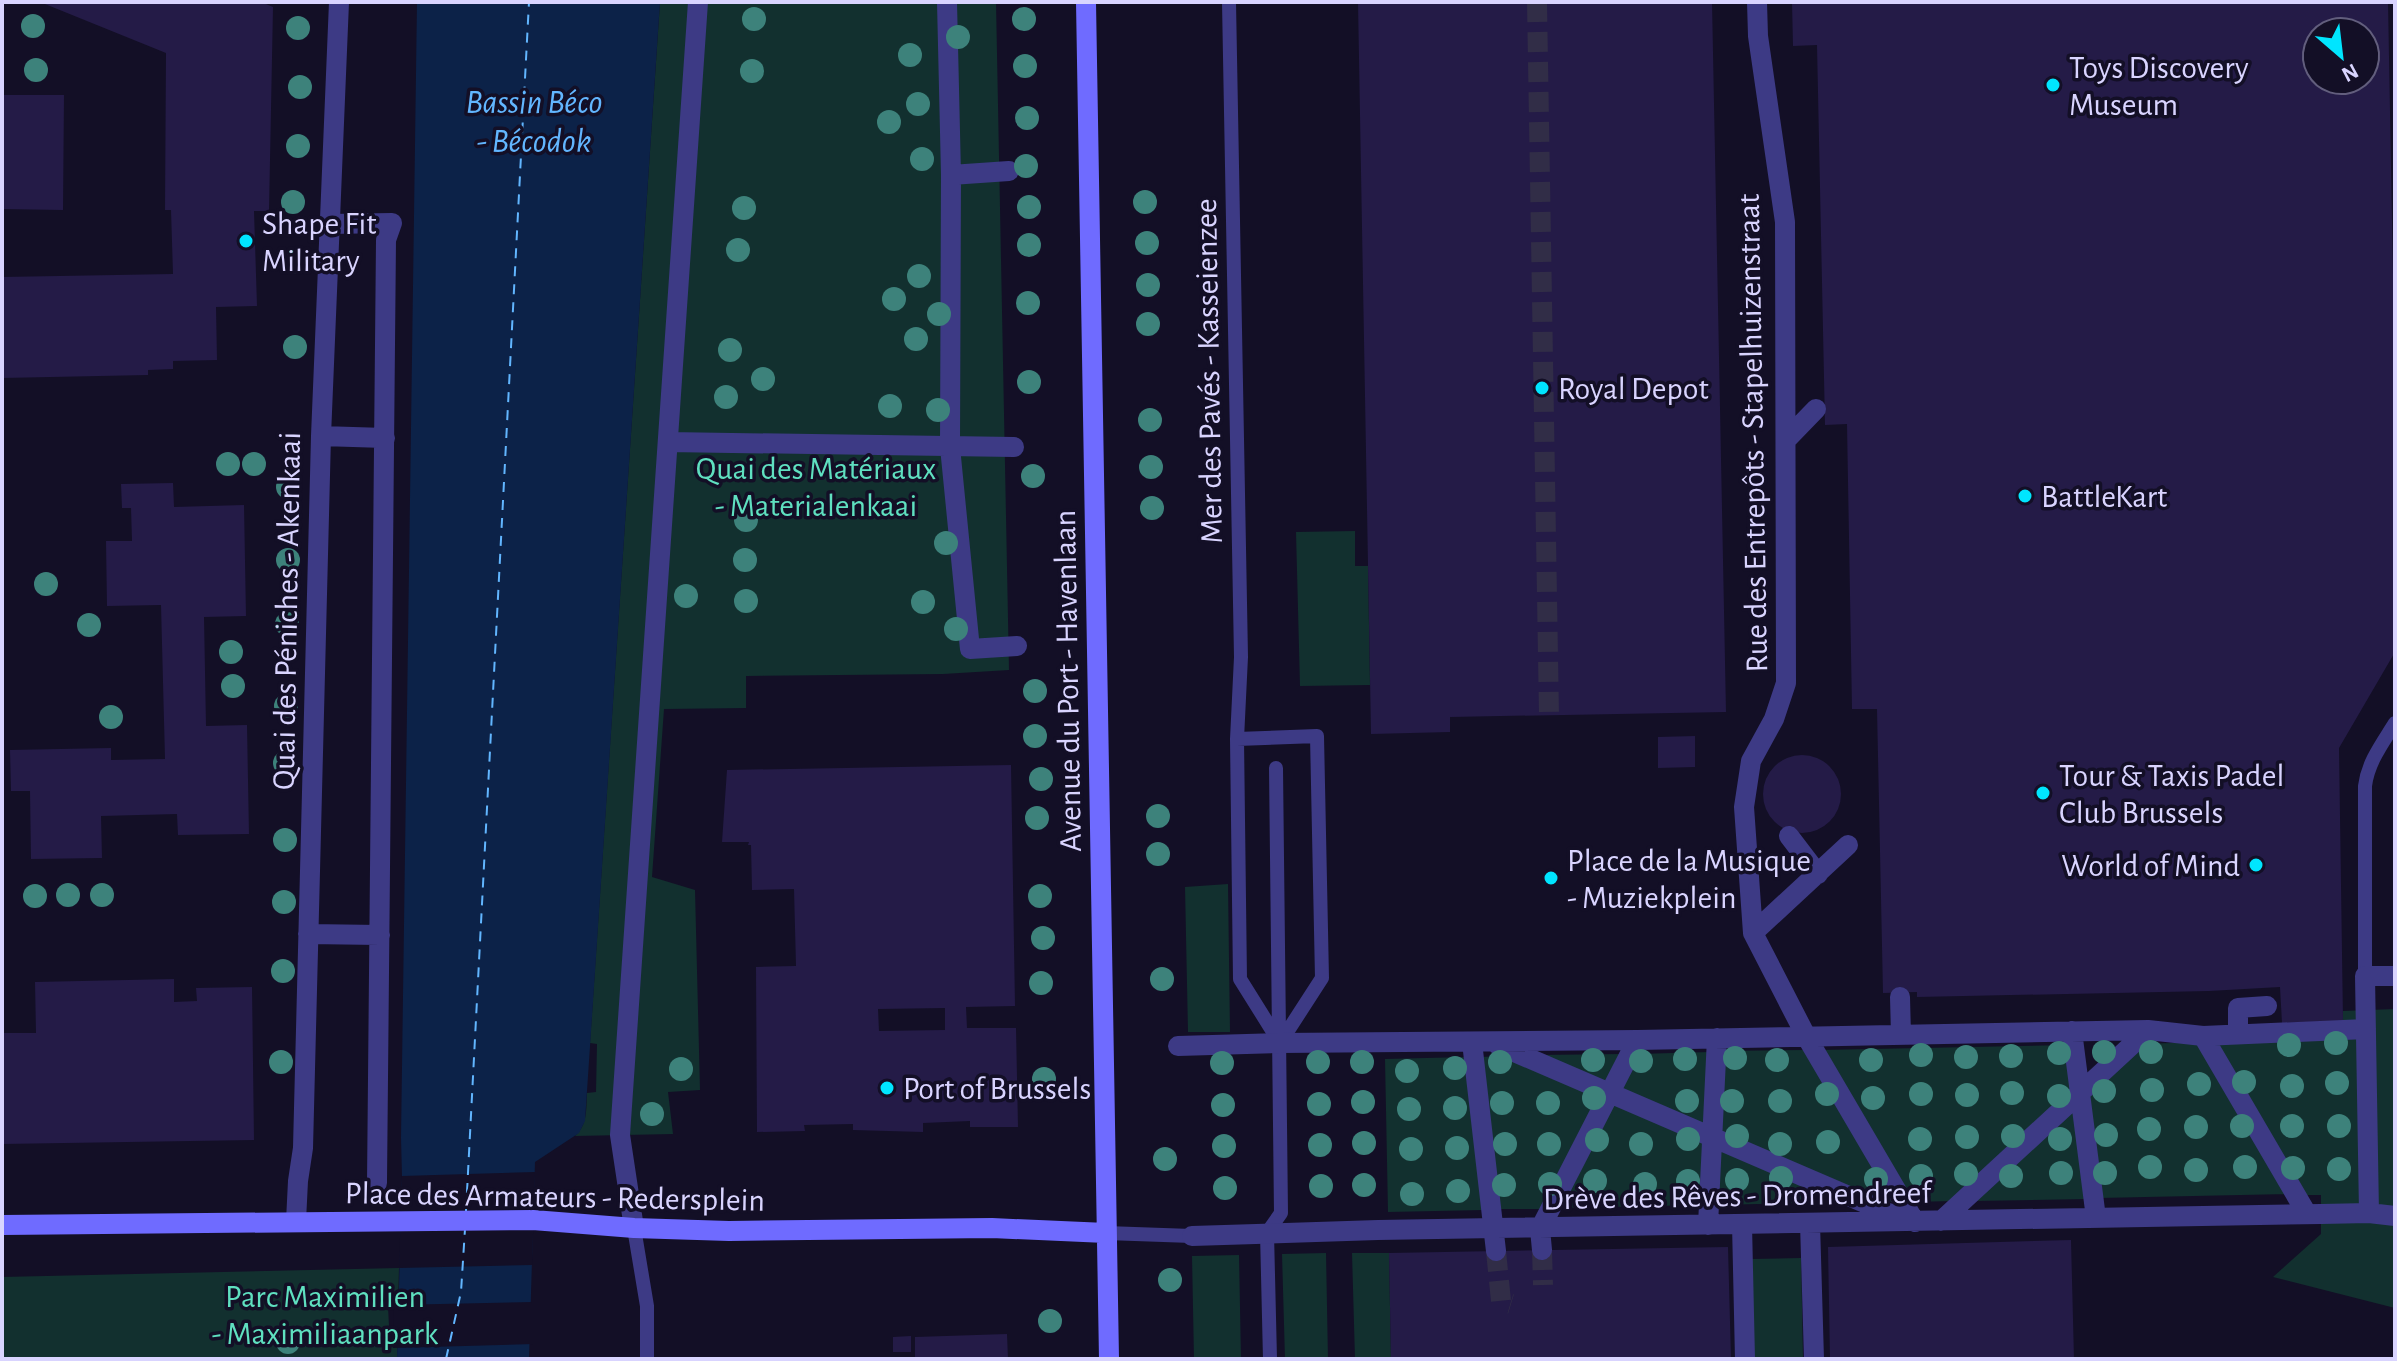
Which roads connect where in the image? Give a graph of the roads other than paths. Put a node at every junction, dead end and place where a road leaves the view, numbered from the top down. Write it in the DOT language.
graph roads {
  1 [pos="339,2"];
  2 [pos="698,2"];
  3 [pos="947,2"];
  4 [pos="1086,2"];
  5 [pos="1229,2"];
  6 [pos="1757,2"];
  7 [pos="1009,171"];
  8 [pos="951,175"];
  9 [pos="330,224"];
  10 [pos="1816,409"];
  11 [pos="321,436"];
  12 [pos="385,438"];
  13 [pos="1786,440"];
  14 [pos="668,442"];
  15 [pos="950,447"];
  16 [pos="1014,447"];
  17 [pos="1017,646"];
  18 [pos="2395,723"];
  19 [pos="1237,739"];
  20 [pos="1276,768"];
  21 [pos="1795,835"];
  22 [pos="1848,845"];
  23 [pos="1811,866"];
  24 [pos="1753,933"];
  25 [pos="308,934"];
  26 [pos="380,935"];
  27 [pos="2365,976"];
  28 [pos="2395,976"];
  29 [pos="1900,997"];
  30 [pos="2267,1006"];
  31 [pos="2366,1029"];
  32 [pos="2148,1030"];
  33 [pos="2072,1031"];
  34 [pos="2238,1034"];
  35 [pos="1901,1035"];
  36 [pos="1806,1036"];
  37 [pos="2203,1036"];
  38 [pos="1717,1038"];
  39 [pos="1637,1040"];
  40 [pos="1481,1042"];
  41 [pos="1280,1043"];
  42 [pos="1178,1046"];
  43 [pos="2081,1091"];
  44 [pos="1609,1094"];
  45 [pos="1711,1137"];
  46 [pos="377,1183"];
  47 [pos="2369,1213"];
  48 [pos="2307,1214"];
  49 [pos="2395,1216"];
  50 [pos="2096,1218"];
  51 [pos="296,1221"];
  52 [pos="1941,1221"];
  53 [pos="1912,1222"];
  54 [pos="1810,1223"];
  55 [pos="1742,1224"];
  56 [pos="2,1225"];
  57 [pos="1708,1225"];
  58 [pos="634,1228"];
  59 [pos="1493,1229"];
  60 [pos="1540,1229"];
  61 [pos="1106,1233"];
  62 [pos="1267,1233"];
  63 [pos="1192,1236"];
  64 [pos="1542,1250"];
  65 [pos="1496,1251"];
  66 [pos="647,1359"];
  67 [pos="1109,1359"];
  68 [pos="1270,1359"];
  69 [pos="1745,1359"];
  70 [pos="1814,1359"];
  1 -- 9 [label="street, Quai des Péniches - Akenkaai"];
  2 -- 14 [label="street"];
  3 -- 8 [label="street"];
  4 -- 61 [label="street, Avenue du Port - Havenlaan"];
  5 -- 19 [label="lane, Mer des Pavés - Kasseienzee"];
  6 -- 13 [label="street, Rue des Entrepôts - Stapelhuizenstraat"];
  7 -- 8 [label="street"];
  8 -- 15 [label="street"];
  9 -- 11 [label="street, Quai des Péniches - Akenkaai"];
  9 -- 12 [label="street"];
  10 -- 13 [label="street"];
  11 -- 12 [label="street"];
  11 -- 25 [label="street, Quai des Péniches - Akenkaai"];
  12 -- 26 [label="street"];
  13 -- 24 [label="street, Rue des Entrepôts - Stapelhuizenstraat"];
  14 -- 15 [label="street"];
  14 -- 58 [label="street"];
  15 -- 16 [label="street"];
  15 -- 17 [label="street"];
  18 -- 27 [label="lane"];
  19 -- 41 [label="lane, Mer des Pavés - Kasseienzee"];
  19 -- 41 [label="lane"];
  20 -- 41 [label="lane"];
  21 -- 23 [label="street"];
  22 -- 23 [label="street"];
  23 -- 24 [label="street"];
  24 -- 36 [label="street, Rue des Entrepôts - Stapelhuizenstraat"];
  25 -- 26 [label="street"];
  25 -- 51 [label="street, Quai des Péniches - Akenkaai"];
  26 -- 46 [label="street"];
  27 -- 28 [label="street"];
  27 -- 31 [label="street"];
  29 -- 35 [label="street"];
  30 -- 34 [label="street"];
  31 -- 34 [label="street"];
  31 -- 47 [label="street"];
  32 -- 33 [label="street"];
  32 -- 37 [label="street"];
  32 -- 43 [label="street"];
  33 -- 35 [label="street"];
  33 -- 43 [label="street"];
  34 -- 37 [label="street"];
  35 -- 36 [label="street"];
  36 -- 38 [label="street"];
  36 -- 53 [label="street, Rue des Entrepôts - Stapelhuizenstraat"];
  37 -- 48 [label="street"];
  38 -- 39 [label="street"];
  38 -- 45 [label="street"];
  39 -- 40 [label="street"];
  39 -- 44 [label="street"];
  40 -- 41 [label="street"];
  40 -- 44 [label="street"];
  40 -- 59 [label="street"];
  41 -- 42 [label="street"];
  41 -- 62 [label="lane"];
  43 -- 50 [label="street"];
  43 -- 52 [label="street"];
  44 -- 45 [label="street"];
  44 -- 60 [label="street"];
  45 -- 53 [label="street"];
  45 -- 57 [label="street"];
  47 -- 48 [label="street, Drève des Rêves - Dromendreef"];
  47 -- 49 [label="street, Drève des Rêves - Dromendreef"];
  48 -- 50 [label="street, Drève des Rêves - Dromendreef"];
  50 -- 52 [label="street, Drève des Rêves - Dromendreef"];
  51 -- 56 [label="street, Place des Armateurs - Redersplein"];
  51 -- 58 [label="street, Place des Armateurs - Redersplein"];
  52 -- 53 [label="street, Drève des Rêves - Dromendreef"];
  53 -- 54 [label="street, Drève des Rêves - Dromendreef"];
  54 -- 55 [label="street, Drève des Rêves - Dromendreef"];
  54 -- 70 [label="street"];
  55 -- 57 [label="street, Drève des Rêves - Dromendreef"];
  55 -- 69 [label="street"];
  57 -- 60 [label="street, Drève des Rêves - Dromendreef"];
  58 -- 61 [label="street, Place des Armateurs - Redersplein"];
  58 -- 66 [label="lane"];
  59 -- 60 [label="street, Drève des Rêves - Dromendreef"];
  59 -- 62 [label="street, Drève des Rêves - Dromendreef"];
  59 -- 65 [label="street"];
  60 -- 64 [label="street"];
  61 -- 63 [label="lane, Drève des Rêves - Dromendreef"];
  61 -- 67 [label="street, Avenue du Port - Havenlaan"];
  62 -- 63 [label="street, Drève des Rêves - Dromendreef"];
  62 -- 68 [label="lane"];
}
